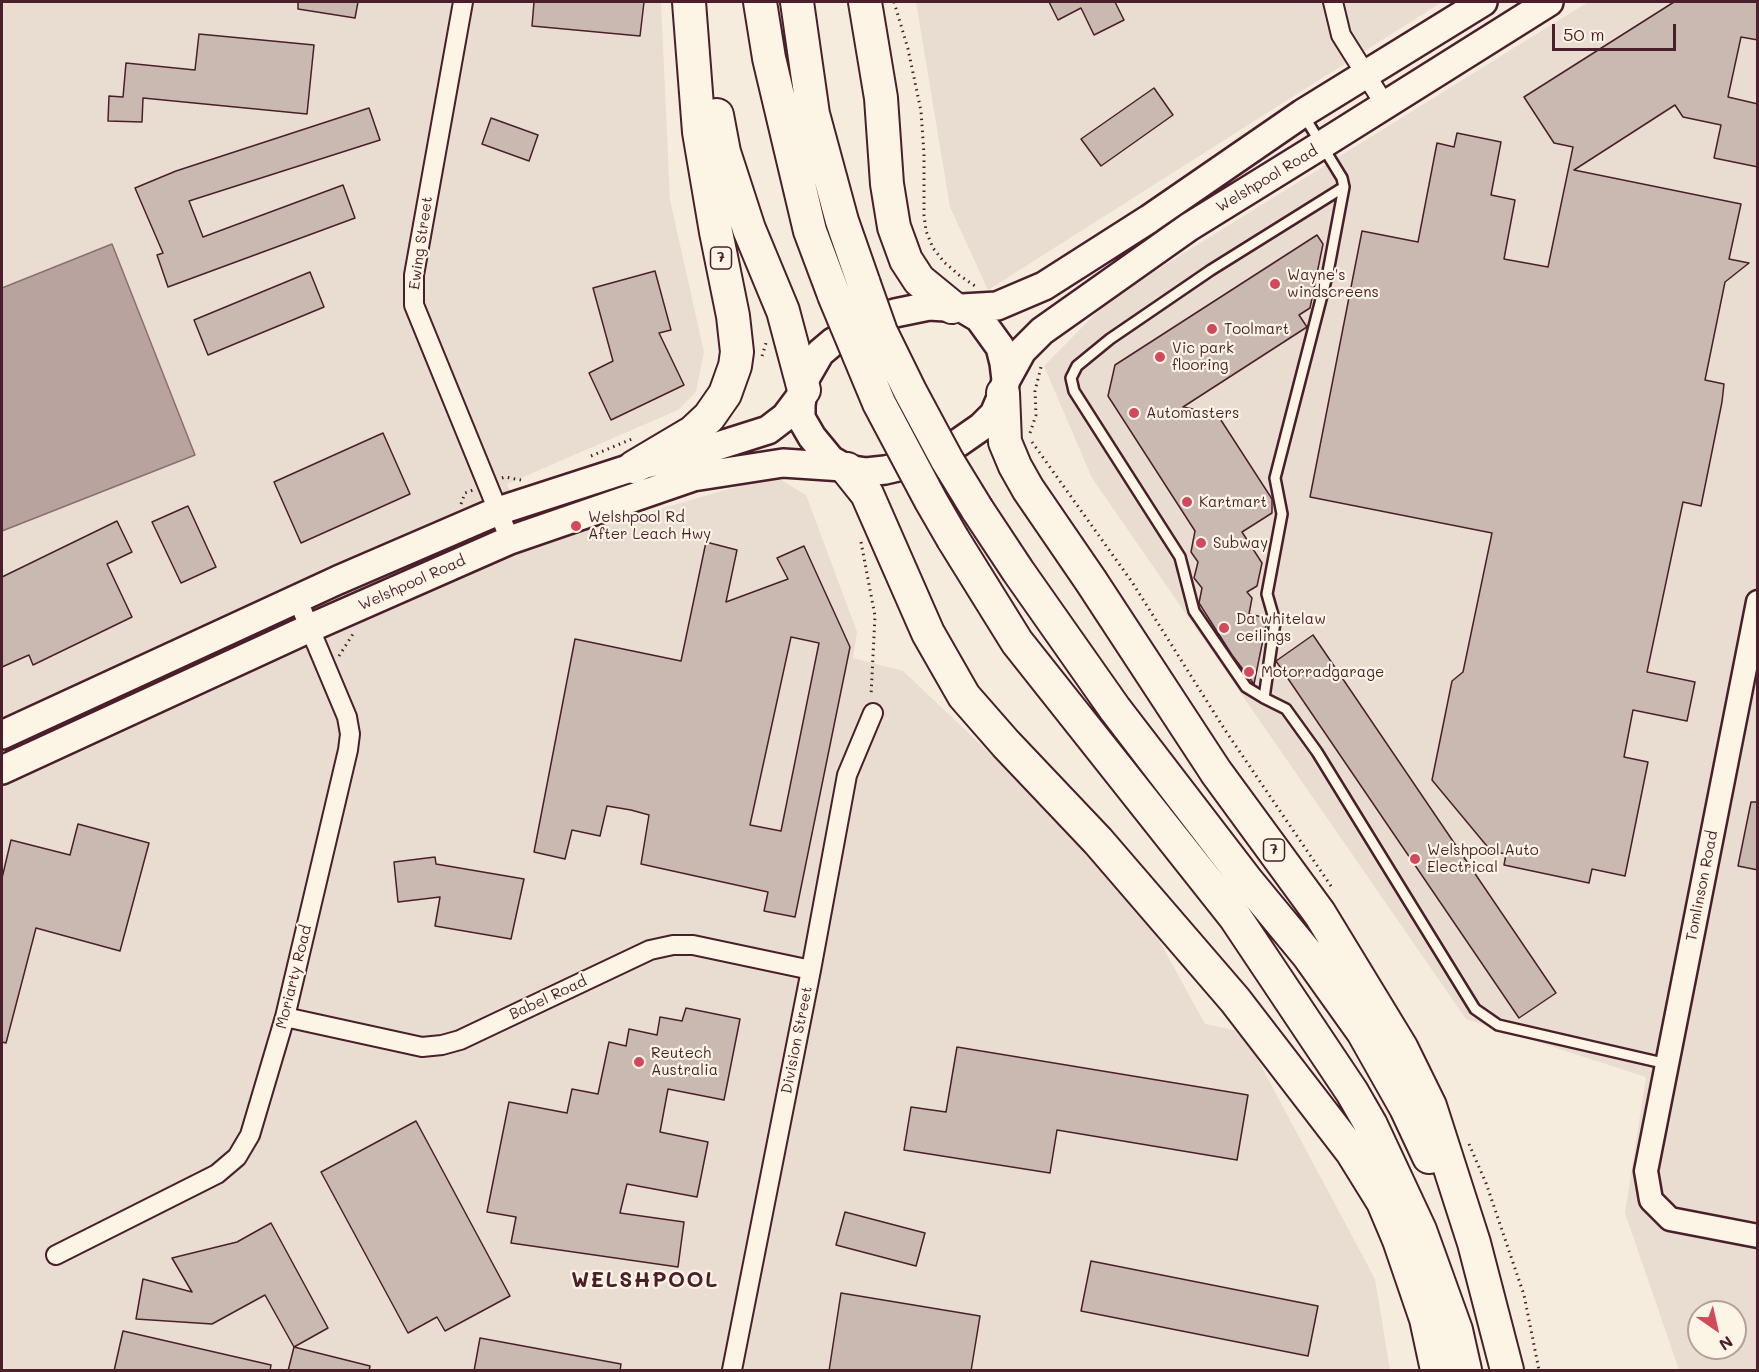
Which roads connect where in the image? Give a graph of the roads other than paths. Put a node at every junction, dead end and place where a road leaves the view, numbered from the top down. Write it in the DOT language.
graph roads {
  1 [pos="463,2"];
  2 [pos="689,2"];
  3 [pos="699,2"];
  4 [pos="760,2"];
  5 [pos="797,2"];
  6 [pos="864,2"];
  7 [pos="1333,2"];
  8 [pos="1483,2"];
  9 [pos="1549,2"];
  10 [pos="1366,75"];
  11 [pos="1385,105"];
  12 [pos="1303,114"];
  13 [pos="1323,144"];
  14 [pos="1344,187"];
  15 [pos="957,308"];
  16 [pos="1004,387"];
  17 [pos="803,391"];
  18 [pos="634,467"];
  19 [pos="845,468"];
  20 [pos="498,511"];
  21 [pos="510,540"];
  22 [pos="338,580"];
  23 [pos="410,584"];
  24 [pos="297,598"];
  25 [pos="1758,602"];
  26 [pos="310,628"];
  27 [pos="1264,698"];
  28 [pos="873,713"];
  29 [pos="2,735"];
  30 [pos="2,770"];
  31 [pos="811,970"];
  32 [pos="285,1017"];
  33 [pos="1667,1064"];
  34 [pos="1758,1236"];
  35 [pos="56,1255"];
  36 [pos="1499,1334"];
  37 [pos="732,1371"];
  38 [pos="1437,1371"];
  39 [pos="1465,1371"];
  40 [pos="1507,1371"];
  1 -- 20 [label="street, Ewing Street"];
  2 -- 18 [label="highway, 7"];
  3 -- 17 [label="highway"];
  4 -- 39 [label="highway, bridge"];
  5 -- 36 [label="highway, 7, bridge"];
  6 -- 15 [label="highway"];
  7 -- 10 [label="street"];
  8 -- 10 [label="main road, Welshpool Road"];
  9 -- 11 [label="main road, Welshpool Road"];
  10 -- 11 [label="street"];
  10 -- 12 [label="main road, Welshpool Road"];
  11 -- 13 [label="main road, Welshpool Road"];
  12 -- 13 [label="lane"];
  12 -- 15 [label="main road, Welshpool Road"];
  13 -- 14 [label="lane"];
  13 -- 16 [label="main road, Welshpool Road"];
  14 -- 27 [label="lane"];
  14 -- 27 [label="lane"];
  15 -- 16 [label="main road"];
  15 -- 17 [label="main road"];
  16 -- 19 [label="main road"];
  16 -- 36 [label="highway, 7"];
  17 -- 18 [label="main road, Welshpool Road"];
  17 -- 19 [label="main road"];
  18 -- 20 [label="main road, Welshpool Road"];
  19 -- 21 [label="main road, Welshpool Road"];
  19 -- 38 [label="highway"];
  20 -- 21 [label="street, Ewing Street"];
  20 -- 22 [label="main road, Welshpool Road"];
  21 -- 23 [label="main road, Welshpool Road"];
  22 -- 23 [label="main road"];
  22 -- 24 [label="main road, Welshpool Road"];
  23 -- 26 [label="main road, Welshpool Road"];
  24 -- 26 [label="street, Moriarty Road"];
  24 -- 29 [label="main road, Welshpool Road"];
  25 -- 33 [label="street, Tomlinson Road"];
  26 -- 30 [label="main road, Welshpool Road"];
  26 -- 32 [label="street, Moriarty Road"];
  27 -- 33 [label="lane"];
  28 -- 31 [label="street, Division Street"];
  31 -- 32 [label="street, Babel Road"];
  31 -- 37 [label="street, Division Street"];
  32 -- 35 [label="street, Moriarty Road"];
  33 -- 34 [label="street, Tomlinson Road"];
  36 -- 40 [label="highway, 7"];
}
